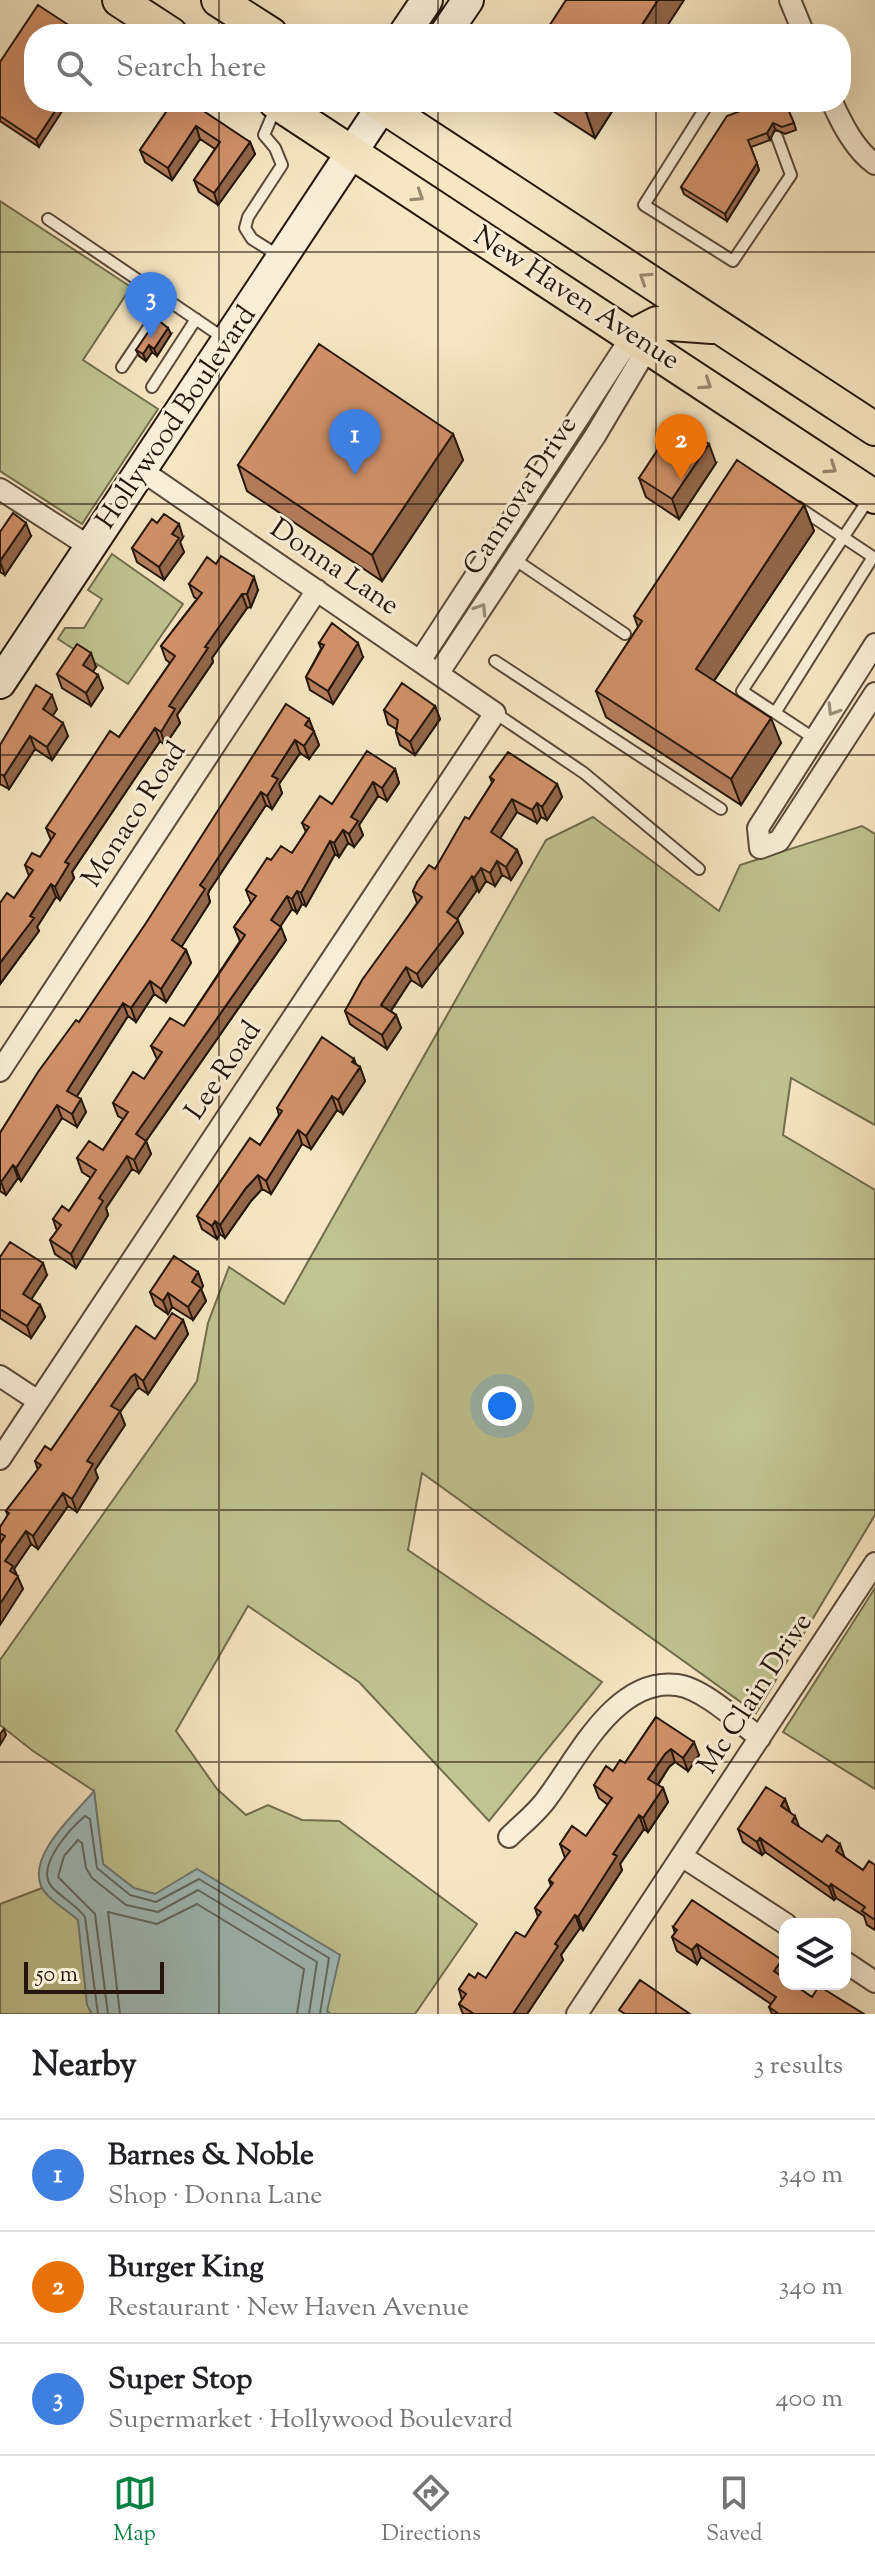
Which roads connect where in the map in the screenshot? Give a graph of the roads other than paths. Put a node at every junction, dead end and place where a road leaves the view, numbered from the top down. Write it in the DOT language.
graph roads {
  1 [pos="119,0"];
  2 [pos="218,0"];
  3 [pos="427,0"];
  4 [pos="468,0"];
  5 [pos="790,0"];
  6 [pos="156,24"];
  7 [pos="255,24"];
  8 [pos="411,24"];
  9 [pos="452,24"];
  10 [pos="800,24"];
  11 [pos="273,112"];
  12 [pos="290,112"];
  13 [pos="376,112"];
  14 [pos="395,112"];
  15 [pos="703,112"];
  16 [pos="837,112"];
  17 [pos="777,137"];
  18 [pos="353,153"];
  19 [pos="875,164"];
  20 [pos="48,219"];
  21 [pos="283,259"];
  22 [pos="167,300"];
  23 [pos="196,319"];
  24 [pos="723,329"];
  25 [pos="228,341"];
  26 [pos="640,341"];
  27 [pos="122,367"];
  28 [pos="152,387"];
  29 [pos="875,429"];
  30 [pos="141,470"];
  31 [pos="0,489"];
  32 [pos="873,496"];
  33 [pos="785,499"];
  34 [pos="843,537"];
  35 [pos="90,547"];
  36 [pos="514,559"];
  37 [pos="317,590"];
  38 [pos="625,634"];
  39 [pos="875,644"];
  40 [pos="420,661"];
  41 [pos="495,661"];
  42 [pos="438,674"];
  43 [pos="0,683"];
  44 [pos="875,693"];
  45 [pos="495,713"];
  46 [pos="775,713"];
  47 [pos="815,739"];
  48 [pos="721,809"];
  49 [pos="699,869"];
  50 [pos="0,1071"];
  51 [pos="0,1376"];
  52 [pos="38,1401"];
  53 [pos="0,1459"];
  54 [pos="875,1563"];
  55 [pos="760,1738"];
  56 [pos="509,1837"];
  57 [pos="683,1857"];
  58 [pos="779,1919"];
  59 [pos="851,1966"];
  60 [pos="875,1982"];
  61 [pos="577,2014"];
  1 -- 6 [label="main road"];
  2 -- 7 [label="main road"];
  3 -- 8 [label="street"];
  4 -- 9 [label="street"];
  5 -- 10 [label="street"];
  11 -- 21 [label="lane"];
  12 -- 18 [label="main road, New Haven Avenue"];
  13 -- 18 [label="street, Hollywood Boulevard"];
  24 -- 14 [label="main road, New Haven Avenue, one-way"];
  15 -- 17 [label="lane"];
  16 -- 19 [label="street"];
  18 -- 21 [label="street, Hollywood Boulevard"];
  18 -- 26 [label="main road, New Haven Avenue, one-way"];
  20 -- 22 [label="lane"];
  21 -- 25 [label="street, Hollywood Boulevard"];
  22 -- 23 [label="lane"];
  22 -- 27 [label="lane"];
  23 -- 25 [label="lane"];
  23 -- 28 [label="lane"];
  24 -- 26 [label="main road"];
  24 -- 29 [label="main road, New Haven Avenue"];
  25 -- 30 [label="street, Hollywood Boulevard"];
  26 -- 32 [label="main road, New Haven Avenue, one-way"];
  26 -- 36 [label="street, Cannova Drive"];
  26 -- 40 [label="street, Cannova Drive"];
  30 -- 35 [label="street, Hollywood Boulevard"];
  30 -- 37 [label="street, Donna Lane"];
  31 -- 35 [label="street"];
  32 -- 34 [label="lane"];
  33 -- 34 [label="lane"];
  34 -- 46 [label="lane"];
  34 -- 46 [label="lane"];
  35 -- 43 [label="street, Hollywood Boulevard"];
  36 -- 38 [label="lane"];
  42 -- 36 [label="street, Cannova Drive, one-way"];
  37 -- 40 [label="street, Donna Lane"];
  37 -- 50 [label="street, Monaco Road"];
  39 -- 47 [label="street, one-way"];
  40 -- 42 [label="street, Donna Lane"];
  41 -- 48 [label="lane"];
  42 -- 45 [label="street, Donna Lane"];
  44 -- 47 [label="street"];
  45 -- 49 [label="lane"];
  45 -- 52 [label="street, Lee Road"];
  46 -- 47 [label="lane"];
  51 -- 52 [label="street"];
  52 -- 53 [label="street, Lee Road"];
  54 -- 55 [label="street, Mc Clain Drive"];
  55 -- 56 [label="street"];
  55 -- 57 [label="street, Mc Clain Drive"];
  57 -- 58 [label="street"];
  57 -- 61 [label="street, Mc Clain Drive"];
  59 -- 60 [label="street"];
}
